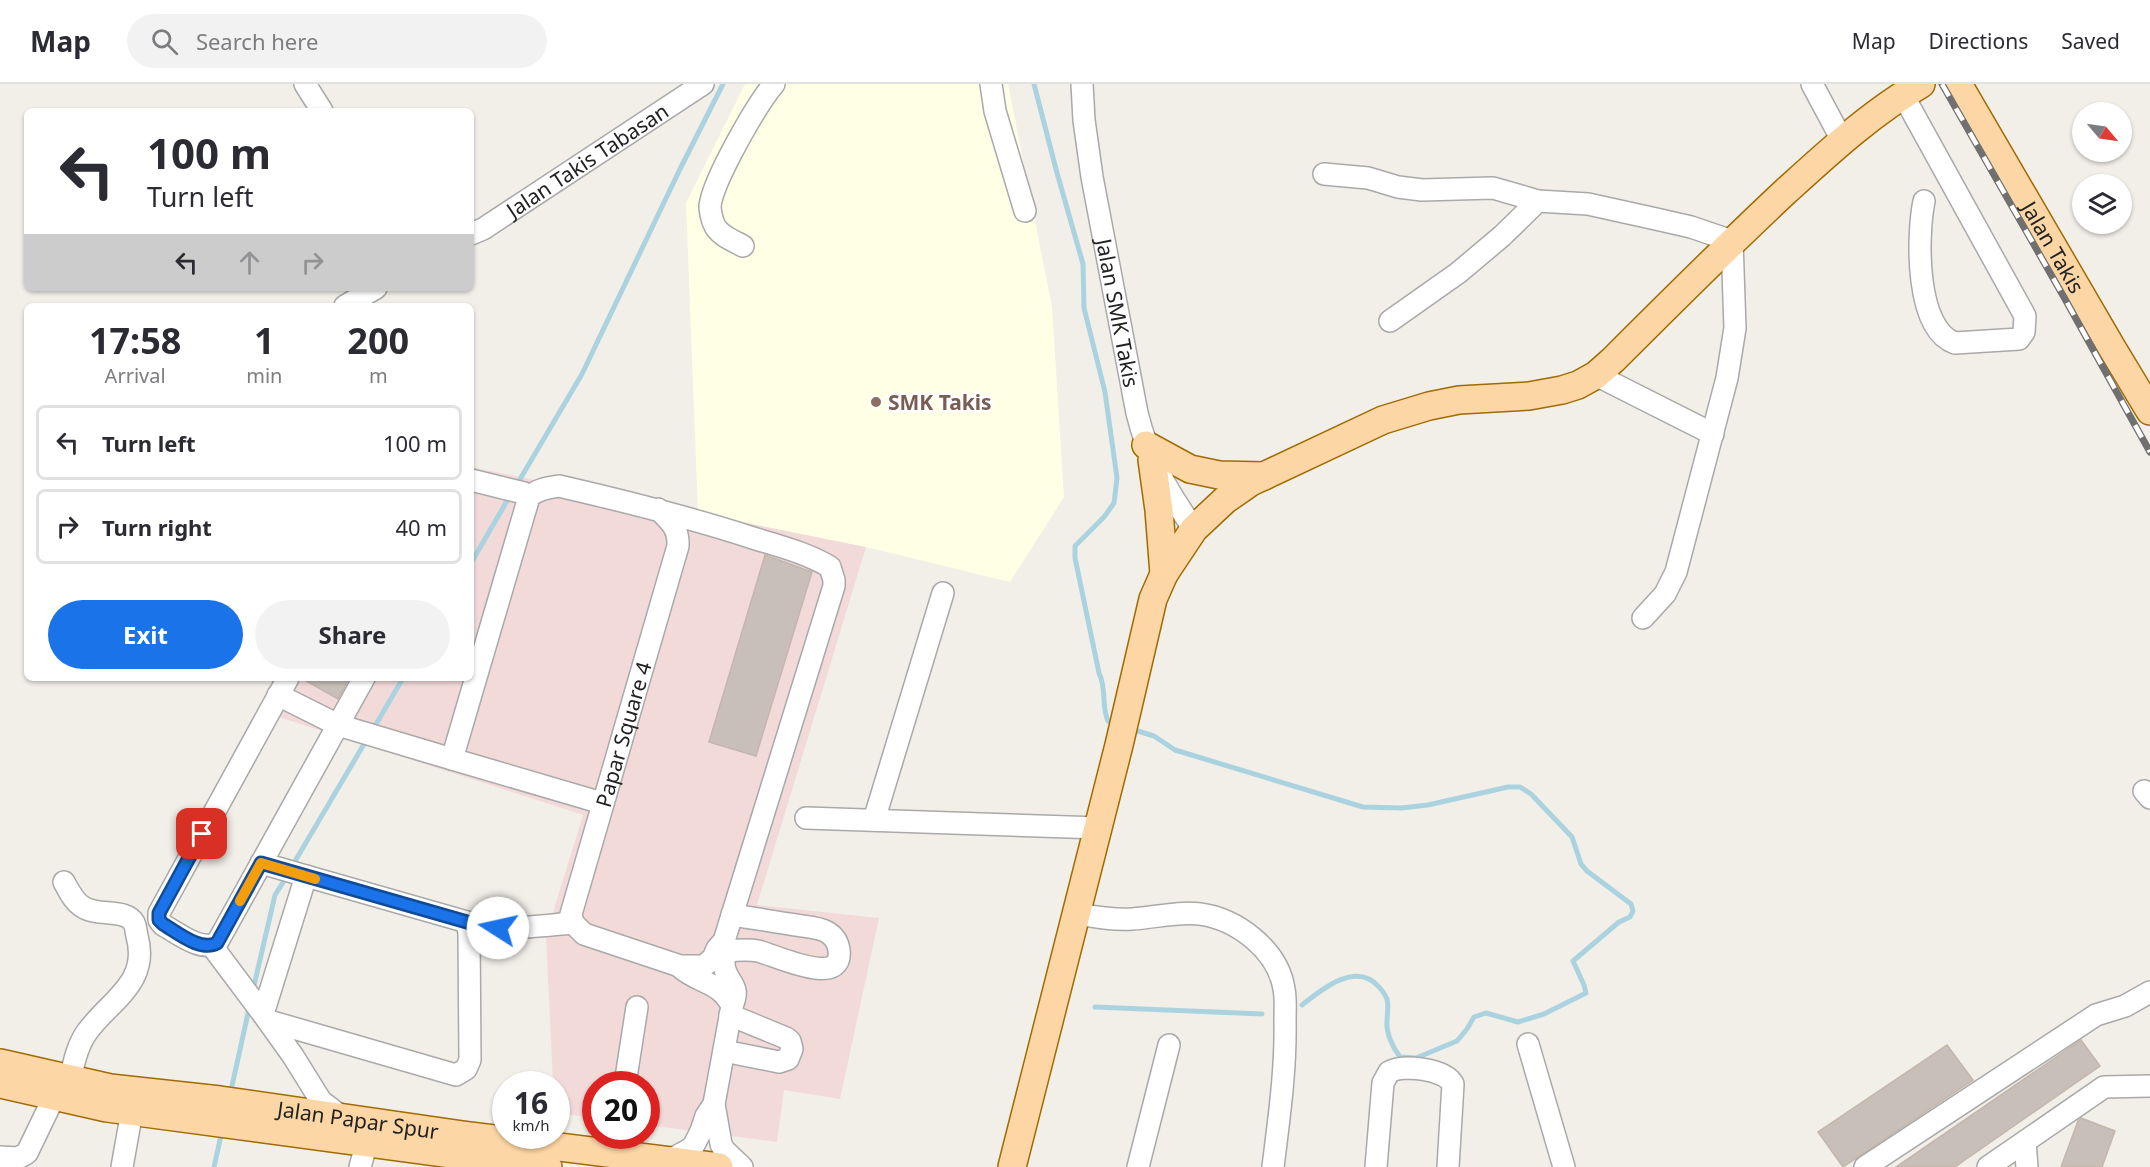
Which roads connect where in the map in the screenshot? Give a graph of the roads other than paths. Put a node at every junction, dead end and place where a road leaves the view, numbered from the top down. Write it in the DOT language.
graph roads {
  1 [pos="305,84"];
  2 [pos="703,84"];
  3 [pos="774,84"];
  4 [pos="991,84"];
  5 [pos="1082,84"];
  6 [pos="1812,84"];
  7 [pos="1958,84"];
  8 [pos="1912,89"];
  9 [pos="320,108"];
  10 [pos="1842,140"];
  11 [pos="1324,174"];
  12 [pos="1538,201"];
  13 [pos="1924,201"];
  14 [pos="1025,211"];
  15 [pos="474,233"];
  16 [pos="1732,241"];
  17 [pos="743,246"];
  18 [pos="371,291"];
  19 [pos="350,303"];
  20 [pos="1390,321"];
  21 [pos="1596,375"];
  22 [pos="2150,411"];
  23 [pos="1713,434"];
  24 [pos="1149,453"];
  25 [pos="1264,476"];
  26 [pos="474,481"];
  27 [pos="513,491"];
  28 [pos="474,496"];
  29 [pos="658,509"];
  30 [pos="715,526"];
  31 [pos="1194,528"];
  32 [pos="678,546"];
  33 [pos="1164,574"];
  34 [pos="944,593"];
  35 [pos="1643,618"];
  36 [pos="474,662"];
  37 [pos="363,681"];
  38 [pos="470,681"];
  39 [pos="283,687"];
  40 [pos="347,728"];
  41 [pos="452,759"];
  42 [pos="602,803"];
  43 [pos="806,818"];
  44 [pos="874,820"];
  45 [pos="1099,828"];
  46 [pos="261,863"];
  47 [pos="300,875"];
  48 [pos="64,882"];
  49 [pos="1077,914"];
  50 [pos="732,915"];
  51 [pos="467,922"];
  52 [pos="573,923"];
  53 [pos="212,946"];
  54 [pos="725,946"];
  55 [pos="680,966"];
  56 [pos="2150,992"];
  57 [pos="637,1007"];
  58 [pos="731,1010"];
  59 [pos="263,1013"];
  60 [pos="1528,1044"];
  61 [pos="1169,1045"];
  62 [pos="724,1051"];
  63 [pos="0,1063"];
  64 [pos="627,1071"];
  65 [pos="0,1084"];
  66 [pos="2150,1086"];
  67 [pos="62,1088"];
  68 [pos="714,1104"];
  69 [pos="132,1111"];
  70 [pos="226,1112"];
  71 [pos="342,1117"];
  72 [pos="582,1142"];
  73 [pos="2025,1142"];
  74 [pos="632,1149"];
  75 [pos="363,1154"];
  76 [pos="0,1156"];
  77 [pos="670,1160"];
  78 [pos="1014,1166"];
  79 [pos="122,1167"];
  80 [pos="548,1167"];
  81 [pos="719,1167"];
  82 [pos="742,1167"];
  83 [pos="1138,1167"];
  84 [pos="1273,1167"];
  85 [pos="1376,1167"];
  86 [pos="1449,1167"];
  87 [pos="1564,1167"];
  88 [pos="1865,1167"];
  89 [pos="1988,1167"];
  90 [pos="2027,1167"];
  1 -- 9 [label="street"];
  2 -- 15 [label="street, Jalan Takis Tabasan"];
  3 -- 17 [label="street"];
  4 -- 14 [label="street"];
  5 -- 24 [label="street, Jalan SMK Takis"];
  6 -- 10 [label="street"];
  7 -- 22 [label="main road, Jalan Takis"];
  8 -- 10 [label="main road"];
  8 -- 13 [label="street"];
  10 -- 16 [label="main road"];
  11 -- 12 [label="street"];
  12 -- 16 [label="street"];
  12 -- 20 [label="street"];
  16 -- 21 [label="main road"];
  16 -- 23 [label="street"];
  18 -- 19 [label="street"];
  21 -- 23 [label="street"];
  21 -- 25 [label="main road"];
  23 -- 35 [label="street"];
  24 -- 25 [label="main road"];
  24 -- 31 [label="street, Jalan SMK Takis"];
  24 -- 33 [label="main road"];
  25 -- 31 [label="main road"];
  26 -- 27 [label="street"];
  27 -- 28 [label="street"];
  27 -- 29 [label="street"];
  27 -- 36 [label="street"];
  29 -- 30 [label="street"];
  29 -- 32 [label="street"];
  30 -- 32 [label="street"];
  30 -- 50 [label="street"];
  31 -- 33 [label="main road"];
  32 -- 42 [label="street, Papar Square 4"];
  33 -- 45 [label="main road"];
  34 -- 44 [label="street"];
  37 -- 40 [label="street"];
  38 -- 41 [label="street"];
  39 -- 40 [label="street"];
  39 -- 53 [label="street"];
  40 -- 41 [label="street"];
  40 -- 46 [label="street"];
  41 -- 42 [label="street"];
  42 -- 52 [label="street, Papar Square 4"];
  43 -- 44 [label="street"];
  44 -- 45 [label="street"];
  45 -- 49 [label="main road"];
  46 -- 47 [label="street"];
  46 -- 53 [label="street"];
  47 -- 51 [label="street"];
  47 -- 59 [label="street"];
  48 -- 67 [label="street"];
  49 -- 78 [label="main road"];
  49 -- 84 [label="street"];
  50 -- 54 [label="street"];
  50 -- 54 [label="street"];
  51 -- 52 [label="street"];
  51 -- 59 [label="street"];
  52 -- 55 [label="street"];
  53 -- 59 [label="street"];
  54 -- 55 [label="street"];
  54 -- 58 [label="street"];
  55 -- 58 [label="street"];
  56 -- 88 [label="street"];
  57 -- 64 [label="street"];
  58 -- 62 [label="street"];
  58 -- 62 [label="street"];
  59 -- 71 [label="street"];
  60 -- 87 [label="street"];
  61 -- 83 [label="street"];
  62 -- 68 [label="street"];
  63 -- 67 [label="main road, Jalan Papar Spur"];
  65 -- 67 [label="main road"];
  66 -- 73 [label="street"];
  67 -- 69 [label="main road"];
  67 -- 70 [label="main road, Jalan Papar Spur"];
  67 -- 76 [label="street"];
  68 -- 77 [label="street"];
  68 -- 82 [label="street"];
  69 -- 70 [label="main road"];
  69 -- 79 [label="street"];
  70 -- 71 [label="main road, Jalan Papar Spur"];
  70 -- 75 [label="main road"];
  71 -- 72 [label="main road, Jalan Papar Spur"];
  73 -- 89 [label="street"];
  73 -- 90 [label="street"];
  74 -- 77 [label="main road, Jalan Papar Spur"];
  75 -- 80 [label="main road"];
  77 -- 81 [label="main road, Jalan Papar Spur"];
  85 -- 86 [label="street"];
}
